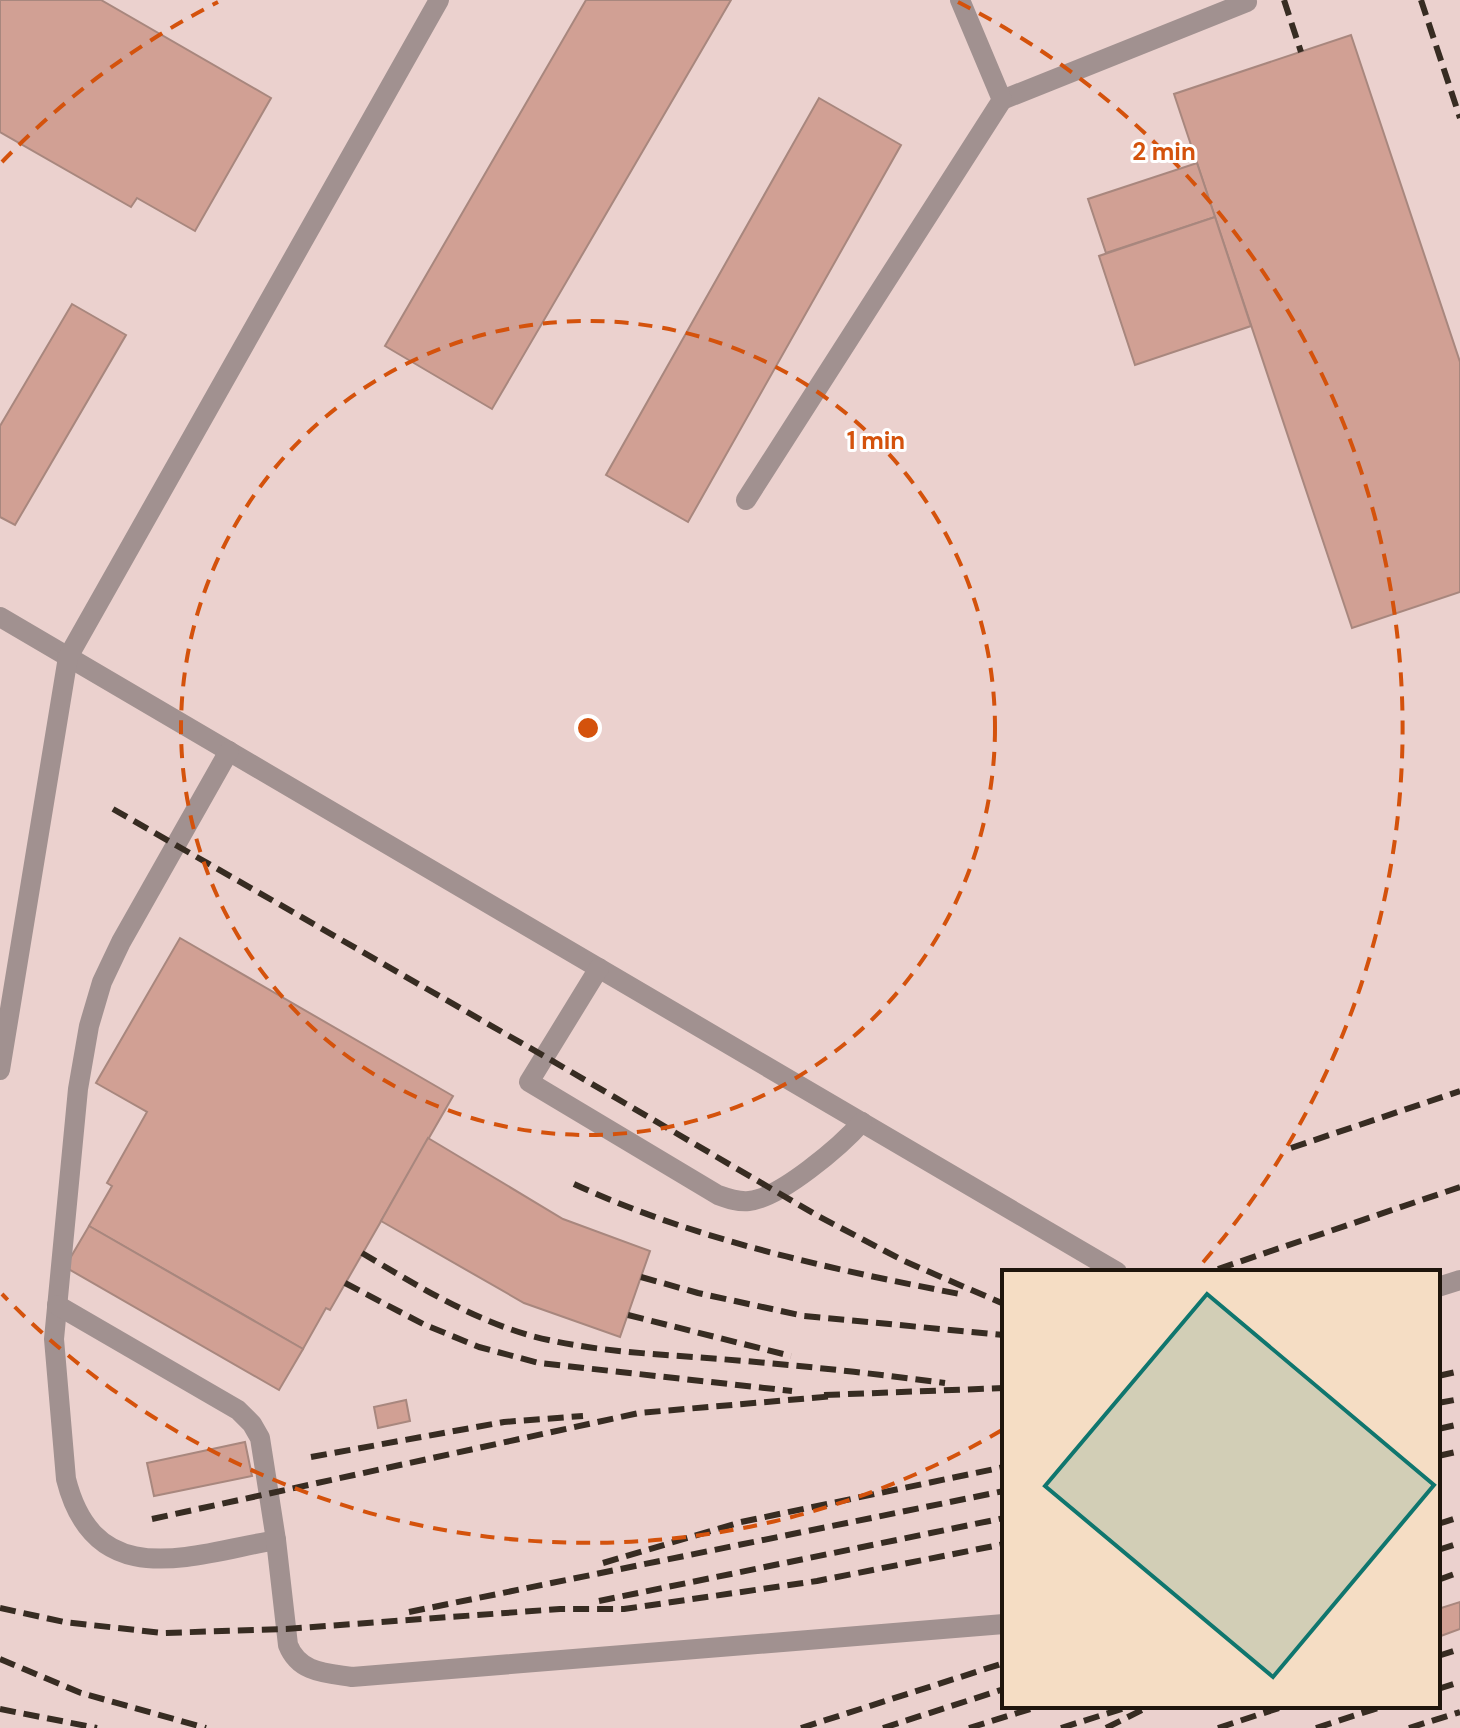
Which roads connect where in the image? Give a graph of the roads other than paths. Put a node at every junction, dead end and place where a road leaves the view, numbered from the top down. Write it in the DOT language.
graph roads {
  1 [pos="439,0"];
  2 [pos="960,0"];
  3 [pos="1247,2"];
  4 [pos="1002,100"];
  5 [pos="746,500"];
  6 [pos="0,617"];
  7 [pos="68,657"];
  8 [pos="229,751"];
  9 [pos="599,968"];
  10 [pos="0,1070"];
  11 [pos="862,1122"];
  12 [pos="1114,1270"];
  13 [pos="1460,1280"];
  14 [pos="1440,1286"];
  15 [pos="57,1305"];
  16 [pos="276,1540"];
  17 [pos="1002,1624"];
  1 -- 7 [label="lane"];
  2 -- 4 [label="lane"];
  3 -- 4 [label="lane"];
  4 -- 5 [label="lane"];
  6 -- 7 [label="lane"];
  7 -- 8 [label="lane"];
  7 -- 10 [label="lane"];
  8 -- 9 [label="lane"];
  8 -- 15 [label="lane"];
  9 -- 11 [label="lane"];
  9 -- 11 [label="lane"];
  11 -- 12 [label="lane"];
  13 -- 14 [label="lane"];
  15 -- 16 [label="lane"];
  15 -- 16 [label="lane"];
  16 -- 17 [label="lane"];
}
